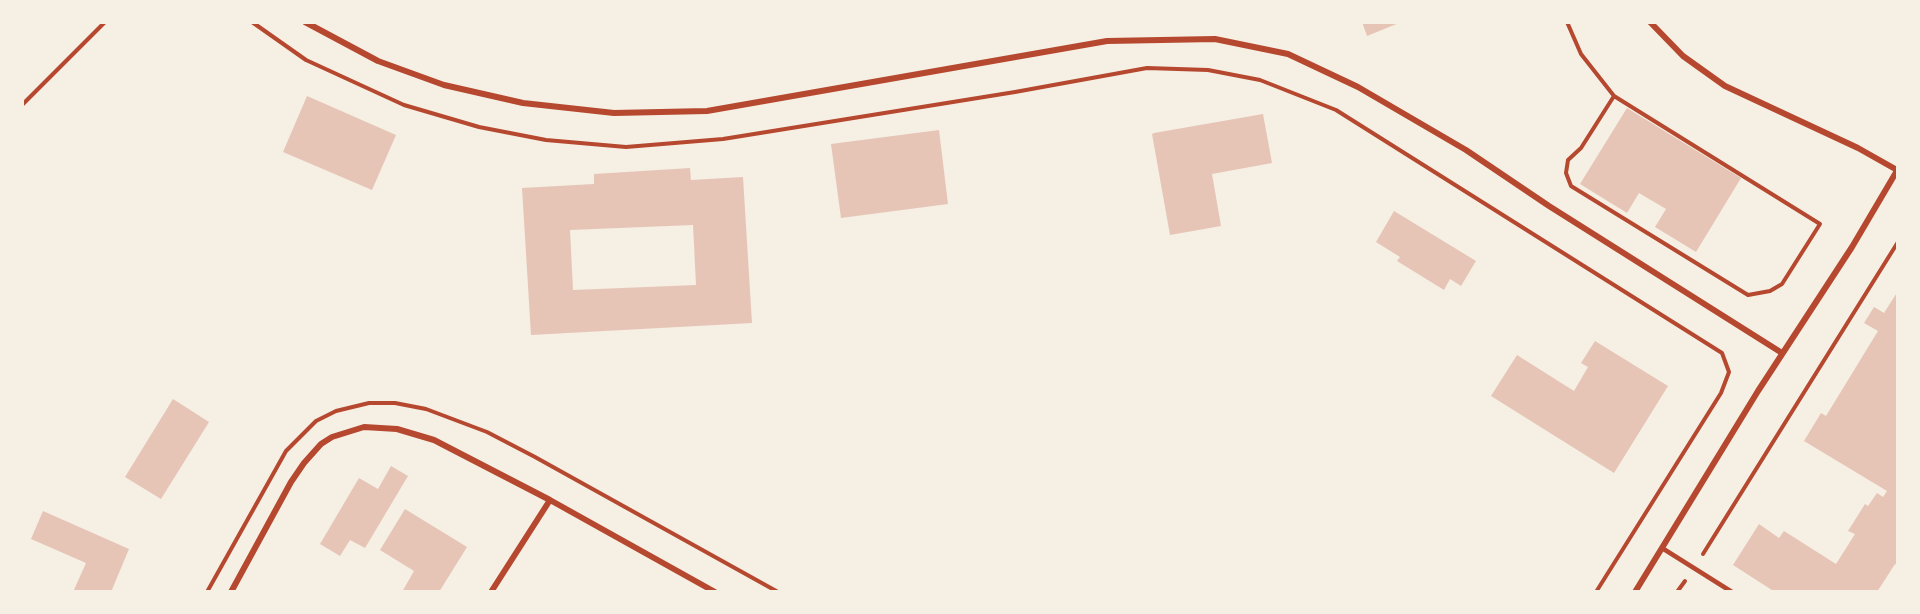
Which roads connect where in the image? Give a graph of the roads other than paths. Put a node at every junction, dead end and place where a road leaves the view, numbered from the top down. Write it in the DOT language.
graph roads {
  1 [pos="305,22"];
  2 [pos="1650,22"];
  3 [pos="1897,170"];
  4 [pos="1782,353"];
  5 [pos="550,500"];
  6 [pos="1662,548"];
  7 [pos="231,591"];
  8 [pos="491,591"];
  9 [pos="715,591"];
  10 [pos="1635,591"];
  11 [pos="1732,591"];
  1 -- 4 [label="street"];
  2 -- 3 [label="street"];
  3 -- 4 [label="street"];
  4 -- 6 [label="street"];
  5 -- 7 [label="street"];
  5 -- 8 [label="street"];
  5 -- 9 [label="street"];
  6 -- 10 [label="street"];
  6 -- 11 [label="lane"];
}
